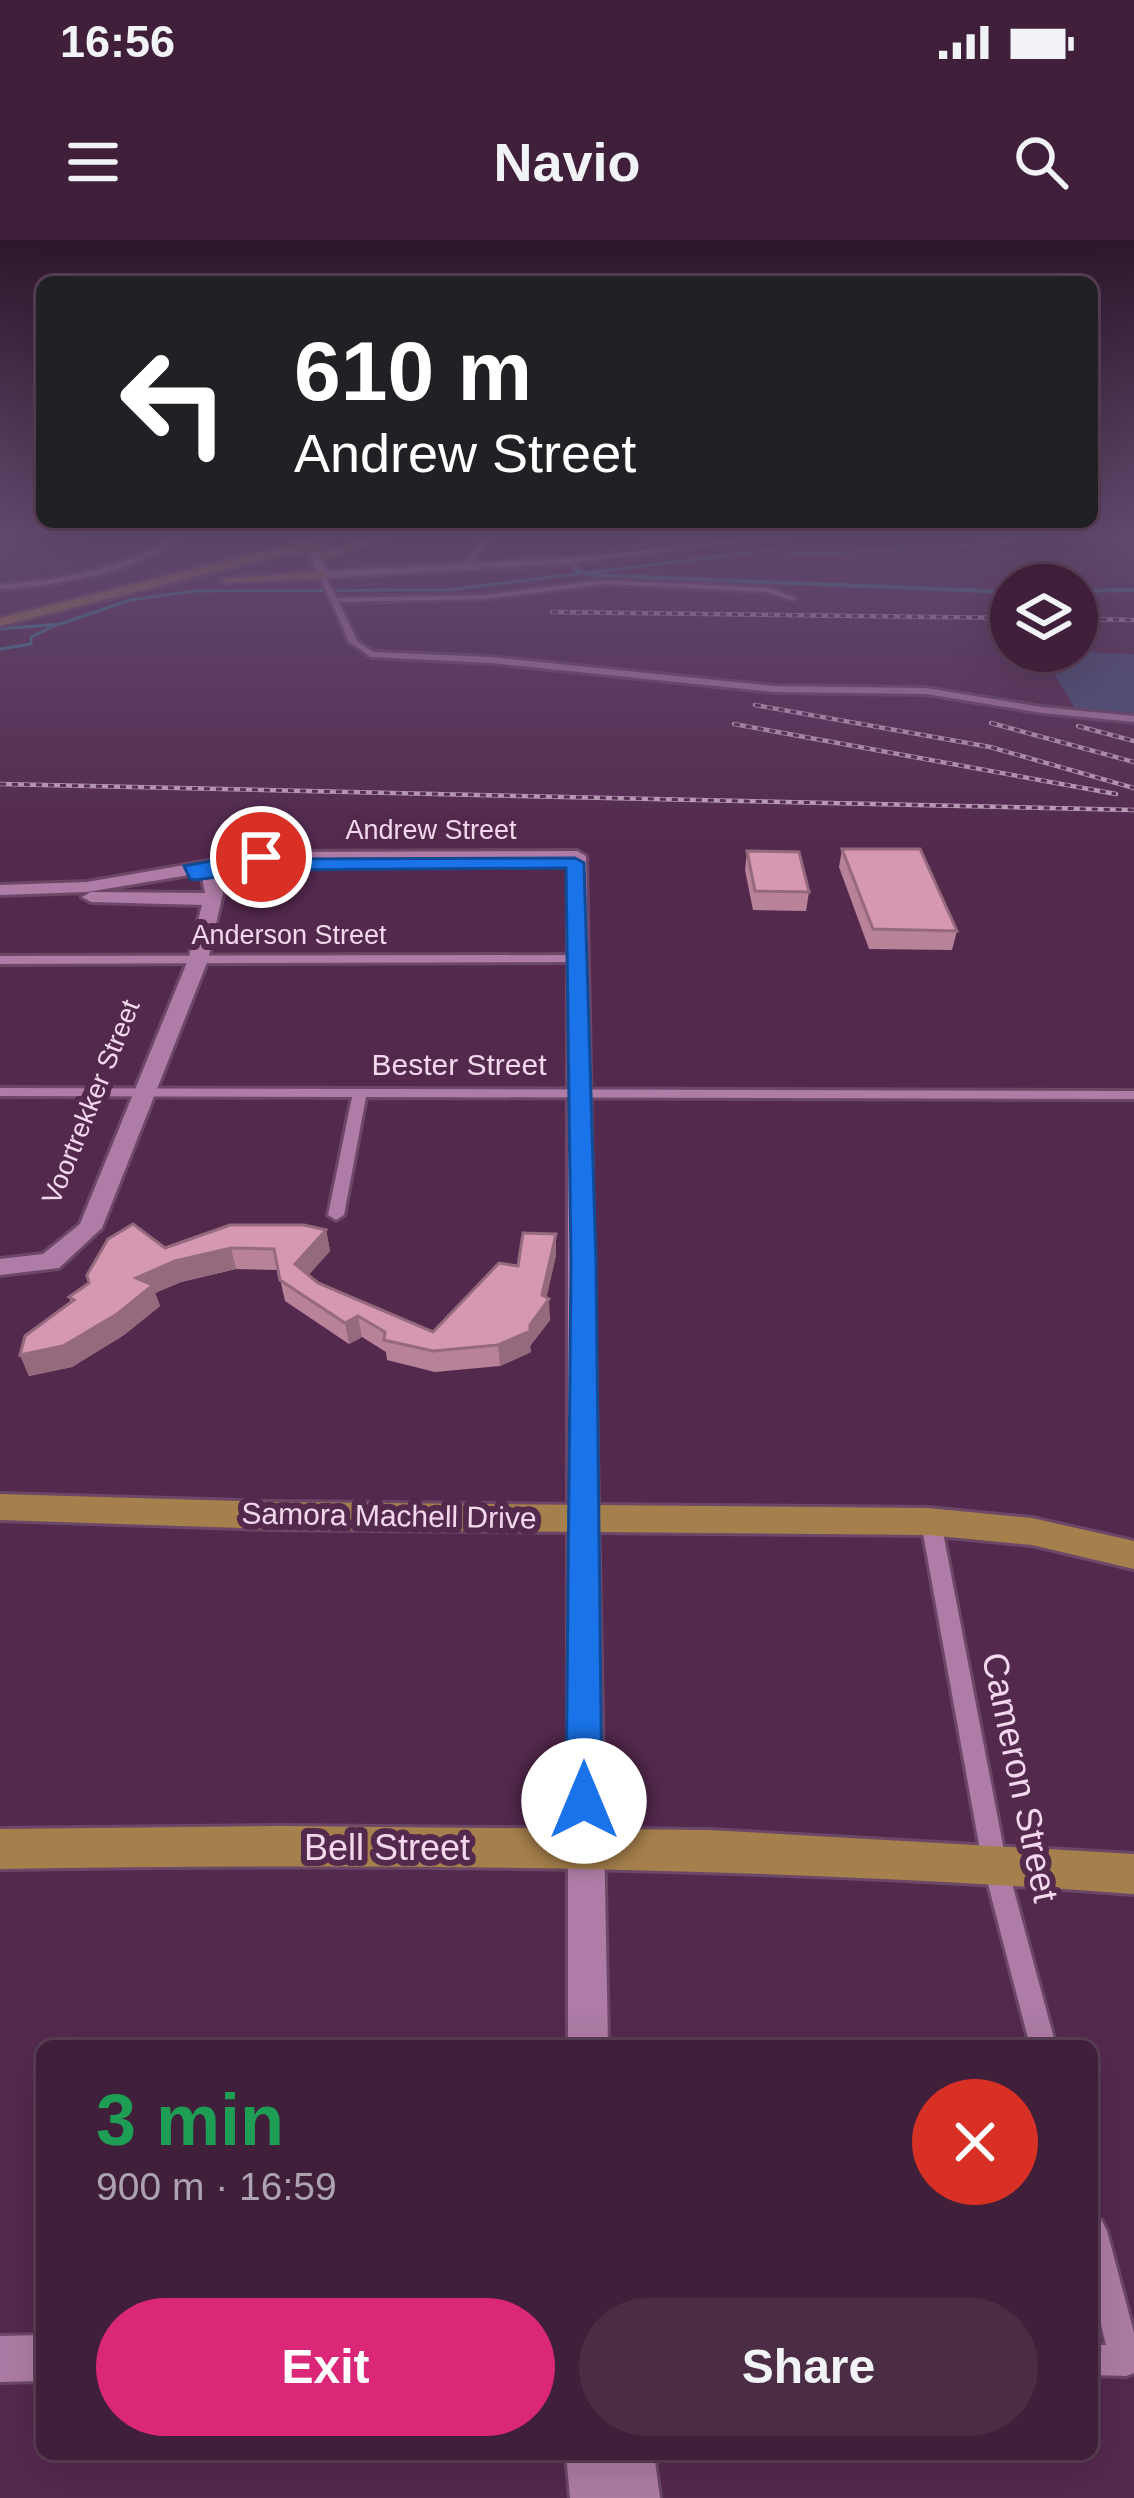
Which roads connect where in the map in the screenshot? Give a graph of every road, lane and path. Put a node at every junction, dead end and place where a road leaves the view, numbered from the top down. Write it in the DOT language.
graph roads {
  1 [pos="353,641"];
  2 [pos="1134,719"];
  3 [pos="576,859"];
  4 [pos="204,878"];
  5 [pos="0,894"];
  6 [pos="577,958"];
  7 [pos="191,960"];
  8 [pos="0,961"];
  9 [pos="578,1091"];
  10 [pos="0,1092"];
  11 [pos="133,1092"];
  12 [pos="360,1092"];
  13 [pos="1134,1095"];
  14 [pos="336,1215"];
  15 [pos="0,1267"];
  16 [pos="0,1507"];
  17 [pos="582,1517"];
  18 [pos="931,1522"];
  19 [pos="1134,1555"];
  20 [pos="584,1848"];
  21 [pos="0,1849"];
  22 [pos="994,1861"];
  23 [pos="1134,1874"];
  24 [pos="588,2040"];
  25 [pos="1041,2040"];
  26 [pos="1098,2254"];
  27 [pos="36,2358"];
  28 [pos="0,2359"];
  29 [pos="1098,2360"];
  30 [pos="591,2460"];
  31 [pos="631,2460"];
  32 [pos="594,2498"];
  33 [pos="636,2498"];
  1 -- 2 [label="street"];
  3 -- 4 [label="street, Andrew Street"];
  3 -- 4 [label="street, Andrew Street"];
  3 -- 6 [label="street"];
  4 -- 5 [label="street, Andrew Street"];
  4 -- 5 [label="street, Andrew Street"];
  4 -- 7 [label="street, Voortrekker Street"];
  6 -- 7 [label="street, Anderson Street"];
  6 -- 9 [label="street"];
  7 -- 8 [label="street, Anderson Street"];
  7 -- 11 [label="street, Voortrekker Street"];
  9 -- 12 [label="street, Bester Street"];
  9 -- 13 [label="street, Bester Street"];
  9 -- 17 [label="street"];
  10 -- 11 [label="street, Bester Street"];
  11 -- 12 [label="street, Bester Street"];
  11 -- 15 [label="street, Voortrekker Street"];
  12 -- 14 [label="street"];
  16 -- 17 [label="main road, Samora Machell Drive"];
  17 -- 18 [label="main road, Samora Machell Drive"];
  17 -- 20 [label="street"];
  18 -- 19 [label="main road, Samora Machell Drive"];
  18 -- 22 [label="street, Cameron Street"];
  20 -- 21 [label="main road, Bell Street"];
  20 -- 22 [label="main road, Bell Street"];
  20 -- 24 [label="street"];
  22 -- 23 [label="main road, Bell Street"];
  22 -- 25 [label="street, Cameron Street"];
  26 -- 29 [label="street"];
  27 -- 28 [label="street"];
  30 -- 32 [label="street"];
  31 -- 33 [label="street"];
}
